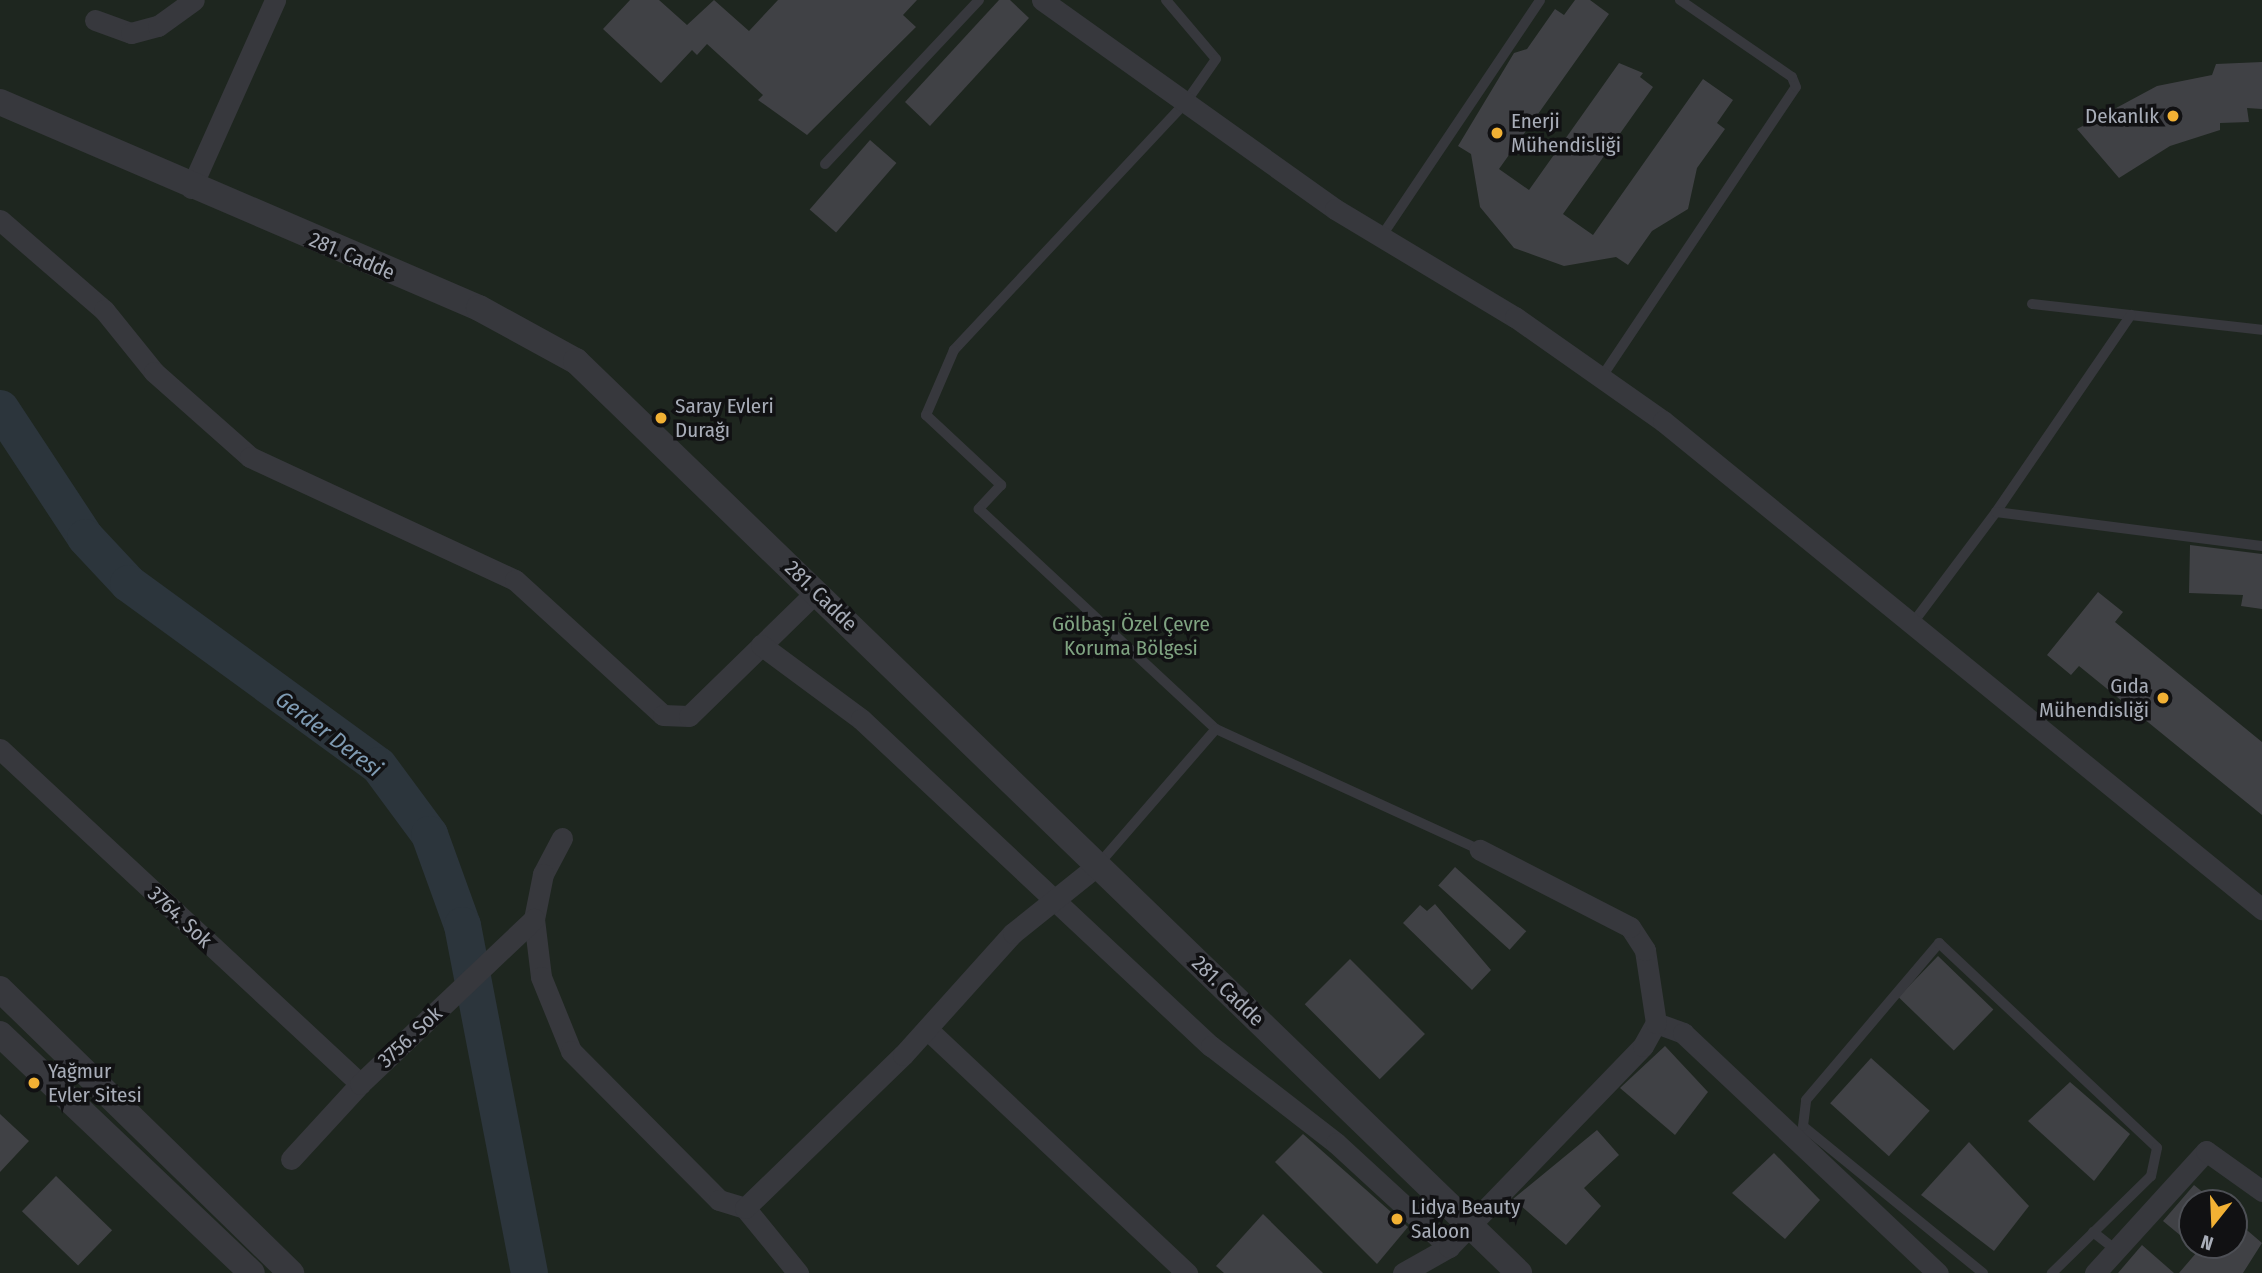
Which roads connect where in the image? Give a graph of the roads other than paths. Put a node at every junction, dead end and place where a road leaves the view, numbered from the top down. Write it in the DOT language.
graph roads {
  1 [pos="194,0"];
  2 [pos="275,0"];
  3 [pos="979,0"];
  4 [pos="1042,0"];
  5 [pos="1166,0"];
  6 [pos="1540,0"];
  7 [pos="1680,0"];
  8 [pos="95,20"];
  9 [pos="0,102"];
  10 [pos="1186,102"];
  11 [pos="825,164"];
  12 [pos="191,188"];
  13 [pos="0,220"];
  14 [pos="1381,237"];
  15 [pos="2032,304"];
  16 [pos="2131,315"];
  17 [pos="2262,330"];
  18 [pos="1601,378"];
  19 [pos="1996,512"];
  20 [pos="2262,546"];
  21 [pos="817,591"];
  22 [pos="1912,624"];
  23 [pos="761,645"];
  24 [pos="1216,729"];
  25 [pos="0,750"];
  26 [pos="562,838"];
  27 [pos="1480,850"];
  28 [pos="1098,865"];
  29 [pos="1057,898"];
  30 [pos="2262,909"];
  31 [pos="534,919"];
  32 [pos="0,989"];
  33 [pos="1656,1023"];
  34 [pos="927,1029"];
  35 [pos="0,1034"];
  36 [pos="360,1084"];
  37 [pos="291,1159"];
  38 [pos="2262,1191"];
  39 [pos="746,1208"];
  40 [pos="1469,1226"];
  41 [pos="2093,1232"];
  42 [pos="1449,1247"];
  43 [pos="2116,1250"];
  44 [pos="252,1273"];
  45 [pos="291,1273"];
  46 [pos="798,1273"];
  47 [pos="1187,1273"];
  48 [pos="1403,1273"];
  49 [pos="1519,1273"];
  50 [pos="1938,1273"];
  51 [pos="1983,1273"];
  52 [pos="2052,1273"];
  53 [pos="2095,1273"];
  1 -- 8 [label="street"];
  2 -- 12 [label="street"];
  3 -- 11 [label="lane"];
  4 -- 10 [label="street"];
  5 -- 10 [label="lane"];
  6 -- 14 [label="lane"];
  7 -- 18 [label="lane"];
  9 -- 12 [label="street, 281. Cadde"];
  10 -- 14 [label="street"];
  10 -- 24 [label="lane"];
  12 -- 21 [label="street, 281. Cadde"];
  13 -- 23 [label="street"];
  14 -- 18 [label="street"];
  15 -- 16 [label="lane"];
  16 -- 17 [label="lane"];
  16 -- 19 [label="lane"];
  18 -- 22 [label="street"];
  19 -- 20 [label="lane"];
  19 -- 22 [label="lane"];
  21 -- 23 [label="street"];
  21 -- 28 [label="street, 281. Cadde"];
  22 -- 30 [label="street"];
  23 -- 29 [label="street"];
  24 -- 27 [label="lane"];
  24 -- 28 [label="lane"];
  25 -- 36 [label="street, 3764. Sok"];
  26 -- 31 [label="street"];
  27 -- 33 [label="street"];
  28 -- 29 [label="street"];
  28 -- 40 [label="street, 281. Cadde"];
  29 -- 34 [label="street"];
  29 -- 42 [label="street"];
  31 -- 36 [label="street, 3756. Sok"];
  31 -- 39 [label="street"];
  32 -- 45 [label="street"];
  33 -- 40 [label="street"];
  33 -- 50 [label="street"];
  34 -- 39 [label="street"];
  34 -- 47 [label="street"];
  35 -- 44 [label="street"];
  36 -- 37 [label="street, 3756. Sok"];
  38 -- 43 [label="street"];
  39 -- 46 [label="street"];
  40 -- 42 [label="street"];
  40 -- 49 [label="street, 281. Cadde"];
  41 -- 43 [label="lane"];
  41 -- 51 [label="lane"];
  41 -- 52 [label="lane"];
  42 -- 48 [label="street"];
  43 -- 53 [label="street"];
}
